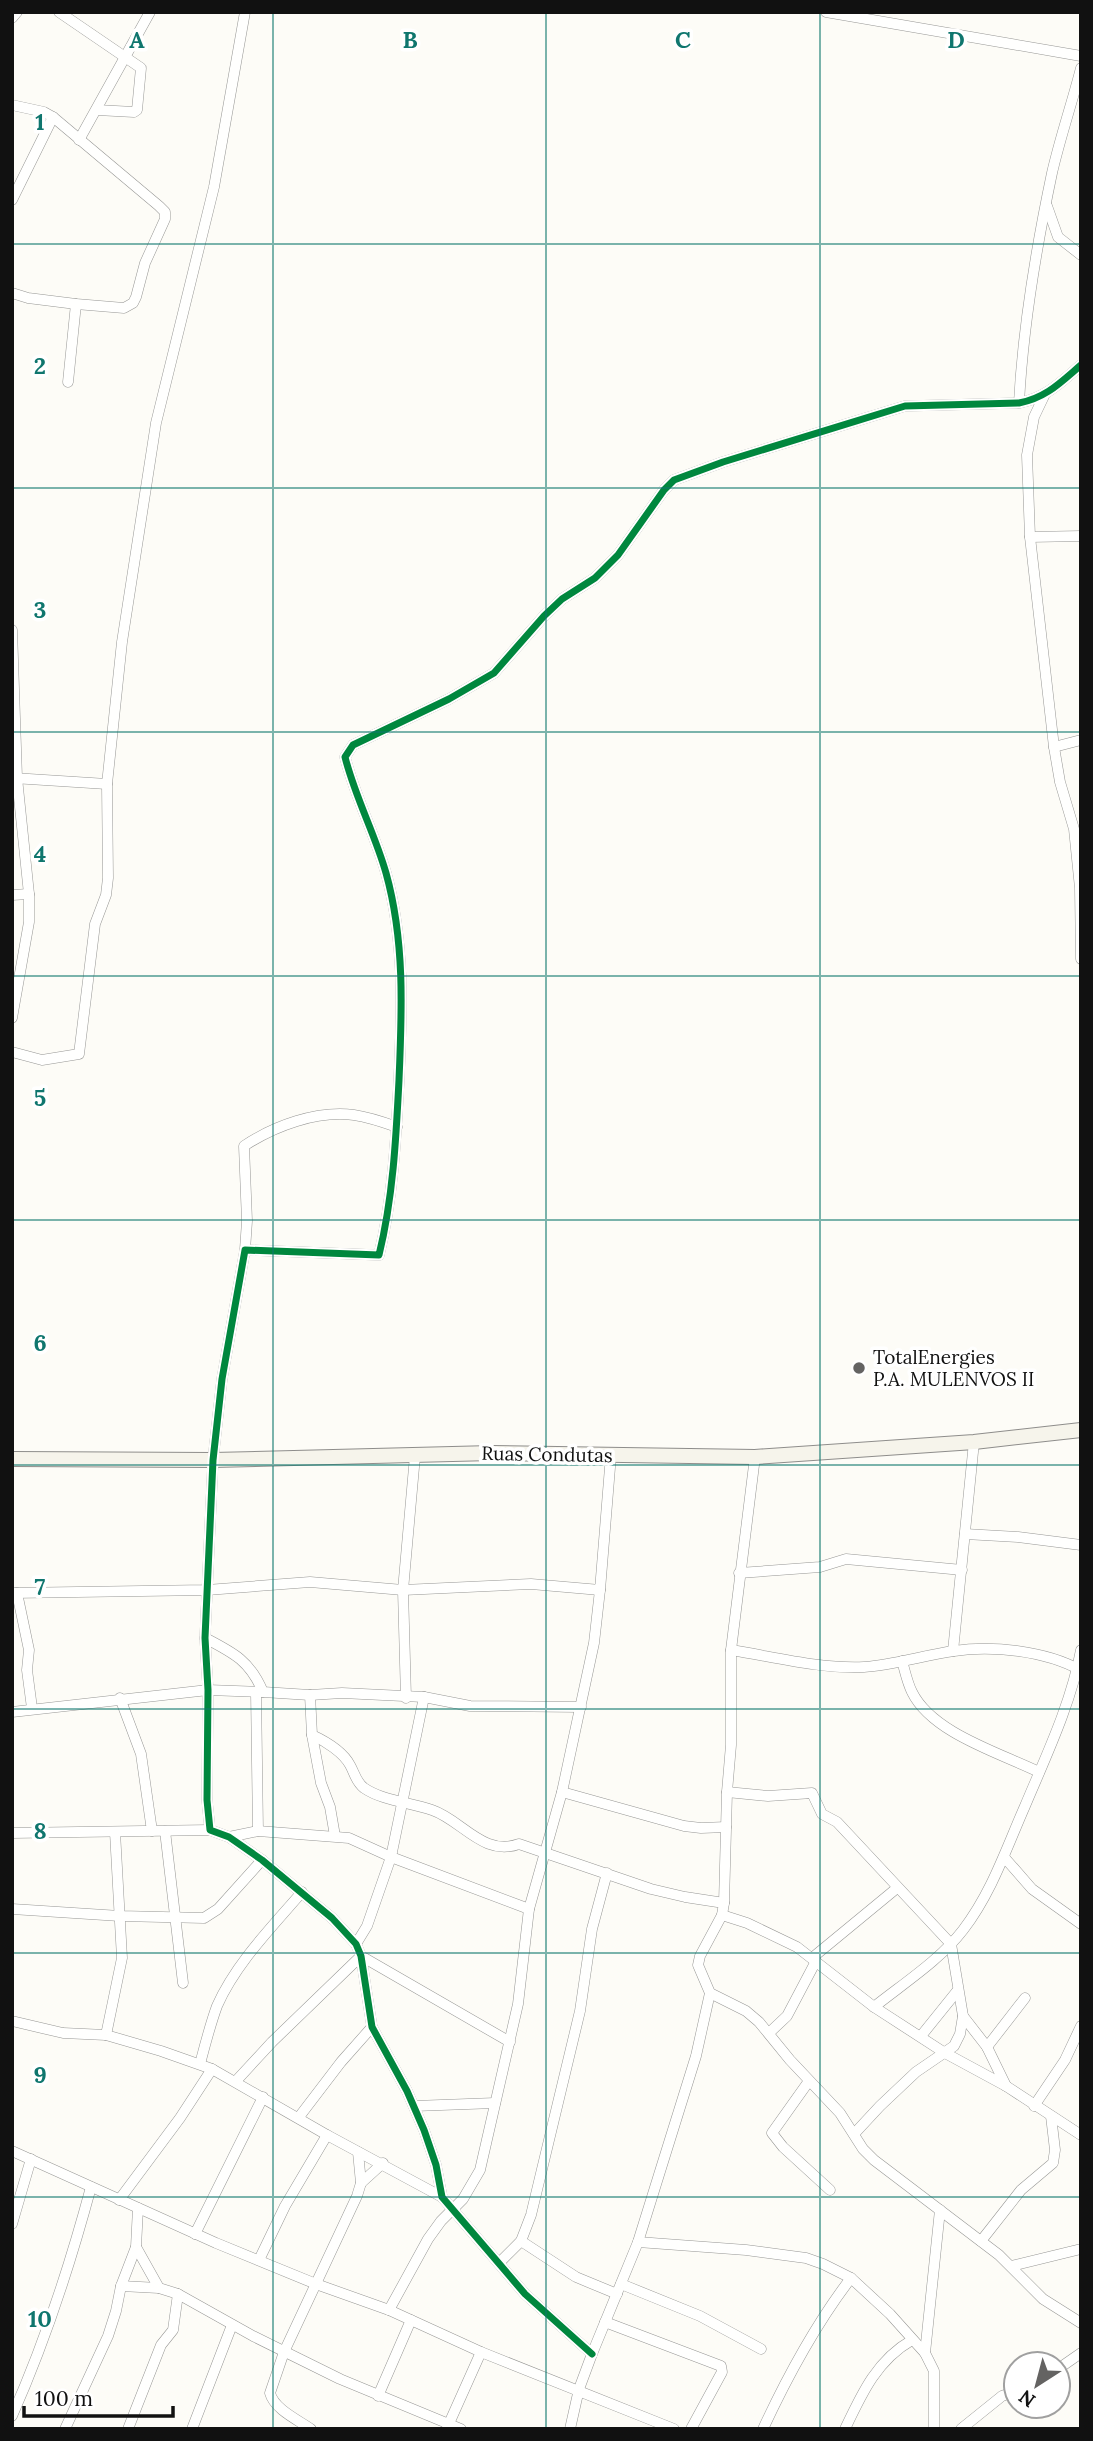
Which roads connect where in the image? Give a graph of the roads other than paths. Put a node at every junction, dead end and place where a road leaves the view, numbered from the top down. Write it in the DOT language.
graph roads {
  1 [pos="17,12"];
  2 [pos="59,12"];
  3 [pos="149,12"];
  4 [pos="245,12"];
  5 [pos="826,12"];
  6 [pos="12,18"];
  7 [pos="1081,57"];
  8 [pos="125,59"];
  9 [pos="1081,68"];
  10 [pos="12,105"];
  11 [pos="97,110"];
  12 [pos="52,117"];
  13 [pos="79,140"];
  14 [pos="12,200"];
  15 [pos="1046,204"];
  16 [pos="1081,255"];
  17 [pos="12,293"];
  18 [pos="76,304"];
  19 [pos="1081,365"];
  20 [pos="68,382"];
  21 [pos="1044,396"];
  22 [pos="1019,403"];
  23 [pos="1081,536"];
  24 [pos="1030,537"];
  25 [pos="12,630"];
  26 [pos="1081,740"];
  27 [pos="1054,747"];
  28 [pos="15,778"];
  29 [pos="107,784"];
  30 [pos="1077,828"];
  31 [pos="29,894"];
  32 [pos="12,895"];
  33 [pos="1081,960"];
  34 [pos="12,1018"];
  35 [pos="12,1052"];
  36 [pos="397,1127"];
  37 [pos="245,1250"];
  38 [pos="1081,1430"];
  39 [pos="974,1442"];
  40 [pos="611,1455"];
  41 [pos="415,1456"];
  42 [pos="755,1457"];
  43 [pos="12,1459"];
  44 [pos="213,1460"];
  45 [pos="965,1534"];
  46 [pos="1081,1545"];
  47 [pos="962,1570"];
  48 [pos="739,1573"];
  49 [pos="207,1590"];
  50 [pos="403,1590"];
  51 [pos="600,1590"];
  52 [pos="15,1593"];
  53 [pos="205,1638"];
  54 [pos="731,1650"];
  55 [pos="1081,1650"];
  56 [pos="953,1651"];
  57 [pos="902,1661"];
  58 [pos="1079,1669"];
  59 [pos="208,1690"];
  60 [pos="259,1692"];
  61 [pos="310,1695"];
  62 [pos="424,1697"];
  63 [pos="120,1698"];
  64 [pos="406,1698"];
  65 [pos="580,1707"];
  66 [pos="32,1709"];
  67 [pos="12,1712"];
  68 [pos="312,1735"];
  69 [pos="1039,1772"];
  70 [pos="562,1792"];
  71 [pos="727,1792"];
  72 [pos="401,1801"];
  73 [pos="726,1827"];
  74 [pos="210,1830"];
  75 [pos="152,1831"];
  76 [pos="165,1831"];
  77 [pos="258,1831"];
  78 [pos="115,1832"];
  79 [pos="12,1833"];
  80 [pos="335,1836"];
  81 [pos="229,1837"];
  82 [pos="545,1853"];
  83 [pos="391,1857"];
  84 [pos="1004,1857"];
  85 [pos="262,1860"];
  86 [pos="607,1873"];
  87 [pos="897,1888"];
  88 [pos="302,1892"];
  89 [pos="724,1903"];
  90 [pos="12,1909"];
  91 [pos="529,1909"];
  92 [pos="722,1915"];
  93 [pos="120,1916"];
  94 [pos="177,1916"];
  95 [pos="1081,1924"];
  96 [pos="356,1944"];
  97 [pos="951,1944"];
  98 [pos="361,1956"];
  99 [pos="814,1959"];
  100 [pos="183,1983"];
  101 [pos="958,1990"];
  102 [pos="710,1993"];
  103 [pos="1025,1998"];
  104 [pos="874,2007"];
  105 [pos="963,2016"];
  106 [pos="12,2021"];
  107 [pos="1081,2026"];
  108 [pos="372,2027"];
  109 [pos="769,2033"];
  110 [pos="106,2035"];
  111 [pos="921,2036"];
  112 [pos="510,2042"];
  113 [pos="936,2047"];
  114 [pos="987,2047"];
  115 [pos="945,2053"];
  116 [pos="933,2060"];
  117 [pos="200,2064"];
  118 [pos="212,2069"];
  119 [pos="236,2081"];
  120 [pos="809,2081"];
  121 [pos="1006,2086"];
  122 [pos="263,2097"];
  123 [pos="495,2104"];
  124 [pos="414,2106"];
  125 [pos="1034,2106"];
  126 [pos="1051,2116"];
  127 [pos="299,2117"];
  128 [pos="854,2134"];
  129 [pos="327,2135"];
  130 [pos="1081,2135"];
  131 [pos="12,2151"];
  132 [pos="358,2152"];
  133 [pos="31,2159"];
  134 [pos="383,2163"];
  135 [pos="361,2183"];
  136 [pos="91,2187"];
  137 [pos="830,2190"];
  138 [pos="442,2197"];
  139 [pos="119,2200"];
  140 [pos="138,2208"];
  141 [pos="453,2208"];
  142 [pos="940,2210"];
  143 [pos="13,2221"];
  144 [pos="195,2234"];
  145 [pos="521,2241"];
  146 [pos="981,2241"];
  147 [pos="638,2242"];
  148 [pos="136,2247"];
  149 [pos="1081,2249"];
  150 [pos="259,2260"];
  151 [pos="499,2263"];
  152 [pos="1011,2266"];
  153 [pos="851,2278"];
  154 [pos="316,2284"];
  155 [pos="121,2286"];
  156 [pos="159,2288"];
  157 [pos="619,2289"];
  158 [pos="178,2294"];
  159 [pos="389,2310"];
  160 [pos="411,2320"];
  161 [pos="605,2322"];
  162 [pos="1081,2323"];
  163 [pos="232,2325"];
  164 [pos="912,2340"];
  165 [pos="761,2349"];
  166 [pos="284,2351"];
  167 [pos="481,2352"];
  168 [pos="925,2353"];
  169 [pos="592,2354"];
  170 [pos="579,2389"];
  171 [pos="12,2390"];
  172 [pos="378,2396"];
  173 [pos="1002,2396"];
  174 [pos="18,2402"];
  175 [pos="12,2416"];
  176 [pos="447,2426"];
  177 [pos="65,2429"];
  178 [pos="128,2429"];
  179 [pos="192,2429"];
  180 [pos="311,2429"];
  181 [pos="461,2429"];
  182 [pos="570,2429"];
  183 [pos="674,2429"];
  184 [pos="691,2429"];
  185 [pos="764,2429"];
  186 [pos="845,2429"];
  187 [pos="934,2429"];
  188 [pos="961,2429"];
  1 -- 6 [label="street"];
  2 -- 8 [label="street"];
  3 -- 8 [label="street"];
  4 -- 29 [label="street"];
  5 -- 7 [label="street"];
  8 -- 11 [label="street"];
  8 -- 11 [label="street"];
  9 -- 15 [label="street"];
  10 -- 12 [label="street"];
  11 -- 13 [label="street"];
  12 -- 13 [label="street"];
  12 -- 14 [label="street"];
  13 -- 18 [label="street"];
  15 -- 16 [label="street"];
  15 -- 22 [label="street"];
  17 -- 18 [label="street"];
  18 -- 20 [label="street"];
  19 -- 21 [label="street"];
  21 -- 22 [label="street"];
  21 -- 24 [label="street"];
  22 -- 36 [label="street"];
  23 -- 24 [label="street"];
  24 -- 27 [label="street"];
  25 -- 28 [label="street"];
  26 -- 27 [label="street"];
  27 -- 30 [label="street"];
  28 -- 29 [label="street"];
  28 -- 31 [label="street"];
  29 -- 35 [label="street"];
  30 -- 33 [label="street"];
  31 -- 32 [label="street"];
  31 -- 34 [label="street"];
  36 -- 37 [label="street"];
  36 -- 37 [label="street"];
  37 -- 44 [label="street"];
  38 -- 39 [label="street, Ruas Condutas"];
  39 -- 42 [label="street, Ruas Condutas"];
  39 -- 45 [label="street"];
  40 -- 41 [label="street, Ruas Condutas"];
  40 -- 42 [label="street, Ruas Condutas"];
  40 -- 51 [label="street"];
  41 -- 44 [label="street, Ruas Condutas"];
  41 -- 50 [label="street"];
  42 -- 48 [label="street"];
  43 -- 44 [label="street, Ruas Condutas"];
  44 -- 49 [label="street"];
  45 -- 46 [label="street"];
  45 -- 47 [label="street"];
  47 -- 48 [label="street"];
  47 -- 56 [label="street"];
  48 -- 54 [label="street"];
  49 -- 50 [label="street"];
  49 -- 52 [label="street"];
  49 -- 53 [label="street"];
  50 -- 51 [label="street"];
  50 -- 64 [label="street"];
  51 -- 65 [label="street"];
  52 -- 66 [label="street"];
  53 -- 59 [label="street"];
  53 -- 60 [label="street"];
  54 -- 57 [label="street"];
  54 -- 71 [label="street"];
  55 -- 58 [label="street"];
  56 -- 57 [label="street"];
  56 -- 58 [label="street"];
  57 -- 69 [label="street"];
  58 -- 69 [label="street"];
  59 -- 60 [label="street"];
  59 -- 63 [label="street"];
  59 -- 74 [label="street"];
  60 -- 61 [label="street"];
  60 -- 77 [label="street"];
  61 -- 64 [label="street"];
  61 -- 68 [label="street"];
  62 -- 64 [label="street"];
  62 -- 65 [label="street"];
  62 -- 72 [label="street"];
  63 -- 66 [label="street"];
  63 -- 75 [label="street"];
  65 -- 70 [label="street"];
  66 -- 67 [label="street"];
  68 -- 72 [label="street"];
  68 -- 80 [label="street"];
  69 -- 84 [label="street"];
  70 -- 73 [label="street"];
  70 -- 82 [label="street"];
  71 -- 73 [label="street"];
  71 -- 87 [label="street"];
  72 -- 82 [label="street"];
  72 -- 83 [label="street"];
  73 -- 89 [label="street"];
  74 -- 76 [label="street"];
  74 -- 81 [label="street"];
  75 -- 76 [label="street"];
  75 -- 78 [label="street"];
  76 -- 94 [label="street"];
  77 -- 80 [label="street"];
  77 -- 81 [label="street"];
  78 -- 79 [label="street"];
  78 -- 93 [label="street"];
  80 -- 83 [label="street"];
  81 -- 85 [label="street"];
  82 -- 86 [label="street"];
  82 -- 91 [label="street"];
  83 -- 91 [label="street"];
  83 -- 96 [label="street"];
  84 -- 95 [label="street"];
  84 -- 97 [label="street"];
  85 -- 88 [label="street"];
  85 -- 94 [label="street"];
  86 -- 89 [label="street"];
  86 -- 145 [label="street"];
  87 -- 97 [label="street"];
  87 -- 99 [label="street"];
  88 -- 96 [label="street"];
  88 -- 117 [label="street"];
  89 -- 92 [label="street"];
  90 -- 93 [label="street"];
  91 -- 112 [label="street"];
  92 -- 99 [label="street"];
  92 -- 102 [label="street"];
  93 -- 94 [label="street"];
  93 -- 110 [label="street"];
  94 -- 100 [label="street"];
  96 -- 98 [label="street"];
  97 -- 101 [label="street"];
  97 -- 104 [label="street"];
  98 -- 108 [label="street"];
  98 -- 112 [label="street"];
  98 -- 119 [label="street"];
  99 -- 104 [label="street"];
  99 -- 109 [label="street"];
  101 -- 105 [label="street"];
  101 -- 111 [label="street"];
  102 -- 109 [label="street"];
  102 -- 147 [label="street"];
  103 -- 114 [label="street"];
  104 -- 111 [label="street"];
  105 -- 114 [label="street"];
  105 -- 115 [label="street"];
  106 -- 110 [label="street"];
  107 -- 125 [label="street"];
  108 -- 124 [label="street"];
  108 -- 127 [label="street"];
  109 -- 120 [label="street"];
  110 -- 117 [label="street"];
  111 -- 113 [label="street"];
  112 -- 123 [label="street"];
  113 -- 115 [label="street"];
  113 -- 116 [label="street"];
  114 -- 121 [label="street"];
  115 -- 116 [label="street"];
  115 -- 121 [label="street"];
  116 -- 128 [label="street"];
  117 -- 118 [label="street"];
  118 -- 119 [label="street"];
  118 -- 139 [label="street"];
  119 -- 122 [label="street"];
  120 -- 128 [label="street"];
  120 -- 137 [label="street"];
  121 -- 125 [label="street"];
  122 -- 127 [label="street"];
  122 -- 144 [label="street"];
  123 -- 124 [label="street"];
  123 -- 141 [label="street"];
  124 -- 138 [label="street"];
  125 -- 126 [label="street"];
  126 -- 130 [label="street"];
  126 -- 146 [label="street"];
  127 -- 129 [label="street"];
  128 -- 142 [label="street"];
  129 -- 132 [label="street"];
  129 -- 150 [label="street"];
  131 -- 133 [label="street"];
  132 -- 134 [label="street"];
  132 -- 135 [label="street"];
  133 -- 136 [label="street"];
  133 -- 143 [label="street"];
  134 -- 135 [label="street"];
  134 -- 138 [label="street"];
  135 -- 154 [label="street"];
  136 -- 139 [label="street"];
  136 -- 174 [label="street"];
  138 -- 141 [label="street"];
  139 -- 140 [label="street"];
  140 -- 144 [label="street"];
  140 -- 148 [label="street"];
  141 -- 151 [label="street"];
  141 -- 159 [label="street"];
  142 -- 146 [label="street"];
  142 -- 168 [label="street"];
  144 -- 150 [label="street"];
  145 -- 151 [label="street"];
  145 -- 157 [label="street"];
  146 -- 152 [label="street"];
  147 -- 153 [label="street"];
  147 -- 157 [label="street"];
  148 -- 155 [label="street"];
  148 -- 156 [label="street"];
  149 -- 152 [label="street"];
  150 -- 154 [label="street"];
  151 -- 169 [label="street"];
  152 -- 162 [label="street"];
  153 -- 164 [label="street"];
  153 -- 185 [label="street"];
  154 -- 159 [label="street"];
  154 -- 166 [label="street"];
  155 -- 156 [label="street"];
  155 -- 177 [label="street"];
  156 -- 158 [label="street"];
  157 -- 161 [label="street"];
  157 -- 165 [label="street"];
  158 -- 163 [label="street"];
  158 -- 178 [label="street"];
  159 -- 160 [label="street"];
  160 -- 167 [label="street"];
  160 -- 172 [label="street"];
  161 -- 169 [label="street"];
  161 -- 184 [label="street"];
  163 -- 166 [label="street"];
  163 -- 179 [label="street"];
  164 -- 168 [label="street"];
  164 -- 186 [label="street"];
  166 -- 172 [label="street"];
  166 -- 180 [label="street"];
  167 -- 170 [label="street"];
  167 -- 176 [label="street"];
  168 -- 187 [label="street"];
  169 -- 170 [label="street"];
  170 -- 182 [label="street"];
  170 -- 183 [label="street"];
  171 -- 174 [label="street"];
  172 -- 176 [label="street"];
  173 -- 188 [label="street"];
  174 -- 175 [label="street"];
  176 -- 181 [label="street"];
}
